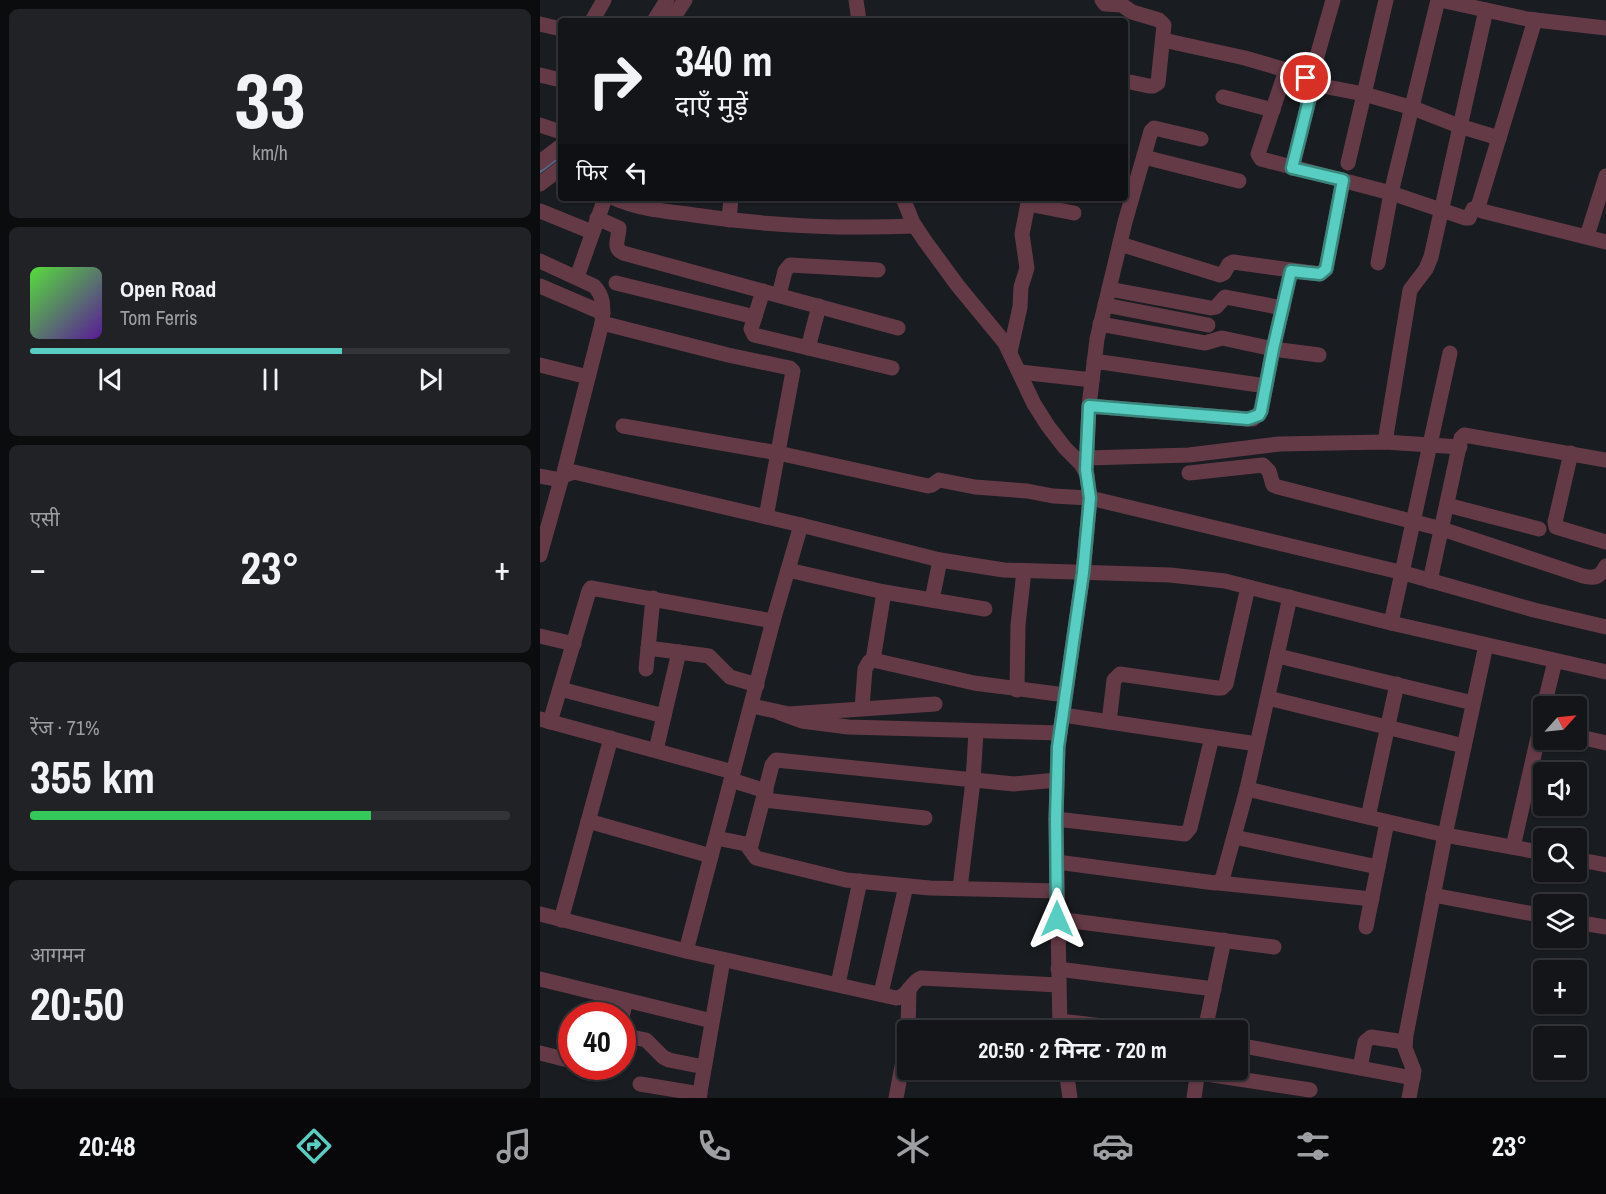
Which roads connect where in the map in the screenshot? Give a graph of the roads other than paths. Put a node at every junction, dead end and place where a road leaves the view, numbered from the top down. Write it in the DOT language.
graph roads {
  1 [pos="604,0"];
  2 [pos="667,0"];
  3 [pos="685,0"];
  4 [pos="856,0"];
  5 [pos="1102,0"];
  6 [pos="1333,0"];
  7 [pos="1386,0"];
  8 [pos="1439,0"];
  9 [pos="1486,10"];
  10 [pos="594,18"];
  11 [pos="656,18"];
  12 [pos="673,18"];
  13 [pos="859,18"];
  14 [pos="1535,20"];
  15 [pos="540,24"];
  16 [pos="558,28"];
  17 [pos="1606,28"];
  18 [pos="1163,40"];
  19 [pos="1286,70"];
  20 [pos="540,75"];
  21 [pos="558,79"];
  22 [pos="1128,82"];
  23 [pos="1311,83"];
  24 [pos="1364,94"];
  25 [pos="1223,97"];
  26 [pos="1413,108"];
  27 [pos="1272,110"];
  28 [pos="540,125"];
  29 [pos="1459,126"];
  30 [pos="558,131"];
  31 [pos="1499,138"];
  32 [pos="1202,139"];
  33 [pos="558,148"];
  34 [pos="1144,157"];
  35 [pos="540,162"];
  36 [pos="1348,163"];
  37 [pos="1292,168"];
  38 [pos="558,173"];
  39 [pos="1606,176"];
  40 [pos="1343,180"];
  41 [pos="1239,181"];
  42 [pos="540,184"];
  43 [pos="1391,193"];
  44 [pos="604,201"];
  45 [pos="623,201"];
  46 [pos="731,201"];
  47 [pos="904,201"];
  48 [pos="1029,201"];
  49 [pos="1479,209"];
  50 [pos="1440,210"];
  51 [pos="540,211"];
  52 [pos="1074,213"];
  53 [pos="729,220"];
  54 [pos="595,225"];
  55 [pos="915,226"];
  56 [pos="1587,236"];
  57 [pos="1606,242"];
  58 [pos="1120,244"];
  59 [pos="540,261"];
  60 [pos="1378,263"];
  61 [pos="878,270"];
  62 [pos="1291,271"];
  63 [pos="577,277"];
  64 [pos="616,283"];
  65 [pos="540,286"];
  66 [pos="1109,289"];
  67 [pos="763,291"];
  68 [pos="779,295"];
  69 [pos="1105,305"];
  70 [pos="819,306"];
  71 [pos="1282,308"];
  72 [pos="755,317"];
  73 [pos="603,318"];
  74 [pos="1100,324"];
  75 [pos="1208,325"];
  76 [pos="898,328"];
  77 [pos="808,348"];
  78 [pos="1273,349"];
  79 [pos="1010,352"];
  80 [pos="1450,353"];
  81 [pos="1319,355"];
  82 [pos="1094,361"];
  83 [pos="540,365"];
  84 [pos="892,368"];
  85 [pos="1020,372"];
  86 [pos="588,377"];
  87 [pos="1092,380"];
  88 [pos="1266,386"];
  89 [pos="1089,406"];
  90 [pos="622,426"];
  91 [pos="1385,442"];
  92 [pos="1429,444"];
  93 [pos="1265,445"];
  94 [pos="1460,447"];
  95 [pos="778,453"];
  96 [pos="1571,453"];
  97 [pos="1606,460"];
  98 [pos="1086,464"];
  99 [pos="1263,465"];
  100 [pos="1189,473"];
  101 [pos="540,476"];
  102 [pos="562,478"];
  103 [pos="1090,498"];
  104 [pos="1448,505"];
  105 [pos="766,516"];
  106 [pos="1414,520"];
  107 [pos="801,525"];
  108 [pos="1442,529"];
  109 [pos="1539,529"];
  110 [pos="1606,542"];
  111 [pos="540,555"];
  112 [pos="940,560"];
  113 [pos="1606,566"];
  114 [pos="788,570"];
  115 [pos="1024,571"];
  116 [pos="1083,573"];
  117 [pos="1404,573"];
  118 [pos="1430,581"];
  119 [pos="1248,587"];
  120 [pos="884,592"];
  121 [pos="1290,597"];
  122 [pos="653,598"];
  123 [pos="932,600"];
  124 [pos="985,609"];
  125 [pos="773,621"];
  126 [pos="1391,623"];
  127 [pos="1606,627"];
  128 [pos="540,636"];
  129 [pos="574,644"];
  130 [pos="1486,645"];
  131 [pos="648,648"];
  132 [pos="679,652"];
  133 [pos="1278,656"];
  134 [pos="873,660"];
  135 [pos="1555,661"];
  136 [pos="646,669"];
  137 [pos="1606,672"];
  138 [pos="1397,684"];
  139 [pos="757,685"];
  140 [pos="560,689"];
  141 [pos="1017,690"];
  142 [pos="1065,695"];
  143 [pos="1547,696"];
  144 [pos="1268,698"];
  145 [pos="1473,703"];
  146 [pos="935,704"];
  147 [pos="752,706"];
  148 [pos="862,708"];
  149 [pos="780,713"];
  150 [pos="1063,715"];
  151 [pos="664,716"];
  152 [pos="545,720"];
  153 [pos="1109,722"];
  154 [pos="1387,728"];
  155 [pos="976,732"];
  156 [pos="1060,733"];
  157 [pos="1212,737"];
  158 [pos="610,738"];
  159 [pos="1587,739"];
  160 [pos="1606,743"];
  161 [pos="1257,744"];
  162 [pos="1464,746"];
  163 [pos="656,750"];
  164 [pos="1536,750"];
  165 [pos="732,776"];
  166 [pos="1057,780"];
  167 [pos="973,781"];
  168 [pos="1247,789"];
  169 [pos="765,795"];
  170 [pos="1368,817"];
  171 [pos="925,818"];
  172 [pos="1056,819"];
  173 [pos="588,821"];
  174 [pos="1387,822"];
  175 [pos="1445,836"];
  176 [pos="716,837"];
  177 [pos="1234,837"];
  178 [pos="1513,847"];
  179 [pos="750,849"];
  180 [pos="1533,851"];
  181 [pos="711,856"];
  182 [pos="1057,862"];
  183 [pos="1587,862"];
  184 [pos="1606,865"];
  185 [pos="1377,867"];
  186 [pos="860,881"];
  187 [pos="1219,883"];
  188 [pos="906,886"];
  189 [pos="960,888"];
  190 [pos="1057,891"];
  191 [pos="1433,895"];
  192 [pos="1372,899"];
  193 [pos="540,914"];
  194 [pos="1533,914"];
  195 [pos="1057,919"];
  196 [pos="561,920"];
  197 [pos="1587,924"];
  198 [pos="1366,927"];
  199 [pos="1606,927"];
  200 [pos="1224,939"];
  201 [pos="1274,947"];
  202 [pos="686,951"];
  203 [pos="723,960"];
  204 [pos="1058,977"];
  205 [pos="540,979"];
  206 [pos="838,984"];
  207 [pos="909,989"];
  208 [pos="1214,989"];
  209 [pos="881,993"];
  210 [pos="626,1000"];
  211 [pos="908,1020"];
  212 [pos="1060,1020"];
  213 [pos="1207,1020"];
  214 [pos="712,1021"];
  215 [pos="636,1038"];
  216 [pos="1405,1042"];
  217 [pos="1248,1047"];
  218 [pos="540,1053"];
  219 [pos="558,1058"];
  220 [pos="704,1067"];
  221 [pos="1360,1068"];
  222 [pos="1413,1078"];
  223 [pos="1248,1079"];
  224 [pos="900,1080"];
  225 [pos="1067,1080"];
  226 [pos="1197,1080"];
  227 [pos="640,1084"];
  228 [pos="1310,1090"];
  229 [pos="699,1096"];
  230 [pos="897,1098"];
  231 [pos="1070,1098"];
  232 [pos="1195,1098"];
  233 [pos="1409,1098"];
  1 -- 10 [label="street"];
  2 -- 11 [label="street"];
  3 -- 12 [label="street"];
  4 -- 13 [label="street"];
  5 -- 18 [label="street"];
  6 -- 23 [label="street"];
  7 -- 24 [label="street"];
  8 -- 9 [label="street"];
  8 -- 26 [label="street"];
  9 -- 14 [label="street"];
  9 -- 29 [label="street"];
  14 -- 17 [label="street"];
  14 -- 31 [label="street"];
  15 -- 16 [label="street"];
  18 -- 19 [label="street"];
  18 -- 22 [label="street"];
  19 -- 23 [label="street"];
  19 -- 27 [label="street"];
  20 -- 21 [label="street"];
  23 -- 24 [label="street"];
  23 -- 37 [label="street"];
  24 -- 26 [label="street"];
  24 -- 36 [label="street"];
  25 -- 27 [label="street"];
  26 -- 29 [label="street"];
  26 -- 43 [label="street"];
  27 -- 37 [label="street"];
  28 -- 30 [label="street"];
  29 -- 31 [label="street"];
  29 -- 50 [label="street"];
  31 -- 49 [label="street"];
  32 -- 34 [label="street"];
  33 -- 35 [label="street"];
  34 -- 41 [label="street"];
  34 -- 58 [label="street"];
  37 -- 40 [label="street"];
  38 -- 42 [label="street"];
  39 -- 56 [label="street"];
  40 -- 43 [label="street"];
  40 -- 62 [label="street"];
  43 -- 50 [label="street"];
  43 -- 60 [label="street"];
  44 -- 54 [label="street"];
  45 -- 53 [label="street"];
  46 -- 53 [label="street"];
  47 -- 55 [label="street"];
  48 -- 52 [label="street"];
  48 -- 79 [label="street"];
  49 -- 50 [label="street"];
  49 -- 56 [label="street"];
  50 -- 91 [label="street"];
  51 -- 54 [label="street"];
  53 -- 55 [label="street"];
  54 -- 63 [label="street"];
  54 -- 67 [label="street"];
  55 -- 79 [label="street"];
  56 -- 57 [label="street"];
  58 -- 62 [label="street"];
  58 -- 66 [label="street"];
  59 -- 63 [label="street"];
  61 -- 68 [label="street"];
  62 -- 71 [label="street"];
  63 -- 73 [label="street"];
  64 -- 72 [label="street"];
  65 -- 73 [label="street"];
  66 -- 69 [label="street"];
  66 -- 71 [label="street"];
  67 -- 68 [label="street"];
  67 -- 72 [label="street"];
  68 -- 70 [label="street"];
  69 -- 74 [label="street"];
  69 -- 75 [label="street"];
  70 -- 76 [label="street"];
  70 -- 77 [label="street"];
  71 -- 78 [label="street"];
  72 -- 77 [label="street"];
  73 -- 86 [label="street"];
  73 -- 95 [label="street"];
  74 -- 78 [label="street"];
  74 -- 82 [label="street"];
  77 -- 84 [label="street"];
  78 -- 81 [label="street"];
  78 -- 88 [label="street"];
  79 -- 85 [label="street"];
  80 -- 92 [label="street"];
  82 -- 87 [label="street"];
  82 -- 88 [label="street"];
  83 -- 86 [label="street"];
  85 -- 87 [label="street"];
  85 -- 98 [label="street"];
  86 -- 102 [label="street"];
  87 -- 89 [label="street"];
  88 -- 89 [label="street"];
  89 -- 98 [label="street"];
  90 -- 95 [label="street"];
  91 -- 92 [label="street"];
  91 -- 93 [label="street"];
  92 -- 94 [label="street"];
  92 -- 106 [label="street"];
  93 -- 98 [label="street"];
  93 -- 99 [label="street"];
  94 -- 96 [label="street"];
  94 -- 104 [label="street"];
  95 -- 103 [label="street"];
  95 -- 105 [label="street"];
  96 -- 97 [label="street"];
  96 -- 110 [label="street"];
  98 -- 103 [label="street"];
  99 -- 100 [label="street"];
  99 -- 106 [label="street"];
  101 -- 102 [label="street"];
  102 -- 105 [label="street"];
  102 -- 111 [label="street"];
  103 -- 116 [label="street"];
  103 -- 117 [label="street"];
  104 -- 108 [label="street"];
  104 -- 109 [label="street"];
  105 -- 107 [label="street"];
  106 -- 108 [label="street"];
  106 -- 117 [label="street"];
  107 -- 112 [label="street"];
  107 -- 114 [label="street"];
  108 -- 113 [label="street"];
  108 -- 118 [label="street"];
  112 -- 115 [label="street"];
  112 -- 123 [label="street"];
  114 -- 120 [label="street"];
  114 -- 125 [label="street"];
  115 -- 116 [label="street"];
  115 -- 141 [label="street"];
  116 -- 119 [label="street"];
  116 -- 142 [label="street"];
  117 -- 118 [label="street"];
  117 -- 126 [label="street"];
  118 -- 127 [label="street"];
  119 -- 121 [label="street"];
  119 -- 153 [label="street"];
  120 -- 123 [label="street"];
  120 -- 134 [label="street"];
  121 -- 126 [label="street"];
  121 -- 133 [label="street"];
  122 -- 125 [label="street"];
  122 -- 129 [label="street"];
  122 -- 131 [label="street"];
  123 -- 124 [label="street"];
  125 -- 139 [label="street"];
  126 -- 130 [label="street"];
  128 -- 129 [label="street"];
  129 -- 140 [label="street"];
  130 -- 135 [label="street"];
  130 -- 145 [label="street"];
  131 -- 132 [label="street"];
  131 -- 136 [label="street"];
  132 -- 139 [label="street"];
  132 -- 151 [label="street"];
  133 -- 138 [label="street"];
  133 -- 144 [label="street"];
  134 -- 141 [label="street"];
  134 -- 148 [label="street"];
  135 -- 137 [label="street"];
  135 -- 143 [label="street"];
  138 -- 145 [label="street"];
  138 -- 154 [label="street"];
  139 -- 147 [label="street"];
  140 -- 151 [label="street"];
  140 -- 152 [label="street"];
  141 -- 142 [label="street"];
  142 -- 150 [label="street"];
  144 -- 154 [label="street"];
  144 -- 161 [label="street"];
  145 -- 162 [label="street"];
  146 -- 148 [label="street"];
  147 -- 149 [label="street"];
  147 -- 165 [label="street"];
  148 -- 149 [label="street"];
  149 -- 155 [label="street"];
  150 -- 153 [label="street"];
  150 -- 156 [label="street"];
  151 -- 163 [label="street"];
  152 -- 158 [label="street"];
  153 -- 157 [label="street"];
  154 -- 162 [label="street"];
  154 -- 170 [label="street"];
  155 -- 156 [label="street"];
  155 -- 167 [label="street"];
  156 -- 166 [label="street"];
  157 -- 161 [label="street"];
  157 -- 172 [label="street"];
  158 -- 163 [label="street"];
  158 -- 173 [label="street"];
  159 -- 160 [label="street"];
  161 -- 168 [label="street"];
  162 -- 175 [label="street"];
  163 -- 165 [label="street"];
  164 -- 178 [label="street"];
  165 -- 169 [label="street"];
  165 -- 176 [label="street"];
  166 -- 167 [label="street"];
  166 -- 172 [label="street"];
  167 -- 169 [label="street"];
  167 -- 189 [label="street"];
  168 -- 170 [label="street"];
  168 -- 177 [label="street"];
  169 -- 171 [label="street"];
  169 -- 179 [label="street"];
  170 -- 174 [label="street"];
  172 -- 182 [label="street"];
  173 -- 181 [label="street"];
  173 -- 196 [label="street"];
  174 -- 175 [label="street"];
  174 -- 185 [label="street"];
  175 -- 178 [label="street"];
  175 -- 191 [label="street"];
  176 -- 179 [label="street"];
  176 -- 181 [label="street"];
  177 -- 185 [label="street"];
  177 -- 187 [label="street"];
  178 -- 180 [label="street"];
  179 -- 186 [label="street"];
  181 -- 202 [label="street"];
  182 -- 187 [label="street"];
  182 -- 190 [label="street"];
  183 -- 184 [label="street"];
  185 -- 192 [label="street"];
  186 -- 188 [label="street"];
  186 -- 206 [label="street"];
  187 -- 192 [label="street"];
  188 -- 189 [label="street"];
  188 -- 209 [label="street"];
  189 -- 190 [label="street"];
  190 -- 195 [label="street"];
  191 -- 194 [label="street"];
  191 -- 216 [label="street"];
  192 -- 198 [label="street"];
  193 -- 196 [label="street"];
  195 -- 200 [label="street"];
  195 -- 204 [label="street"];
  196 -- 202 [label="street"];
  197 -- 199 [label="street"];
  200 -- 201 [label="street"];
  200 -- 208 [label="street"];
  202 -- 203 [label="street"];
  203 -- 206 [label="street"];
  203 -- 214 [label="street"];
  204 -- 207 [label="street"];
  204 -- 208 [label="street"];
  204 -- 212 [label="street"];
  205 -- 210 [label="street"];
  206 -- 209 [label="street"];
  207 -- 209 [label="street"];
  207 -- 211 [label="street"];
  208 -- 213 [label="street"];
  210 -- 214 [label="street"];
  214 -- 220 [label="street"];
  215 -- 220 [label="street"];
  216 -- 221 [label="street"];
  216 -- 222 [label="street"];
  217 -- 221 [label="street"];
  218 -- 219 [label="street"];
  220 -- 229 [label="street"];
  221 -- 222 [label="street"];
  222 -- 233 [label="street"];
  223 -- 228 [label="street"];
  224 -- 230 [label="street"];
  225 -- 231 [label="street"];
  226 -- 232 [label="street"];
  227 -- 229 [label="street"];
}
